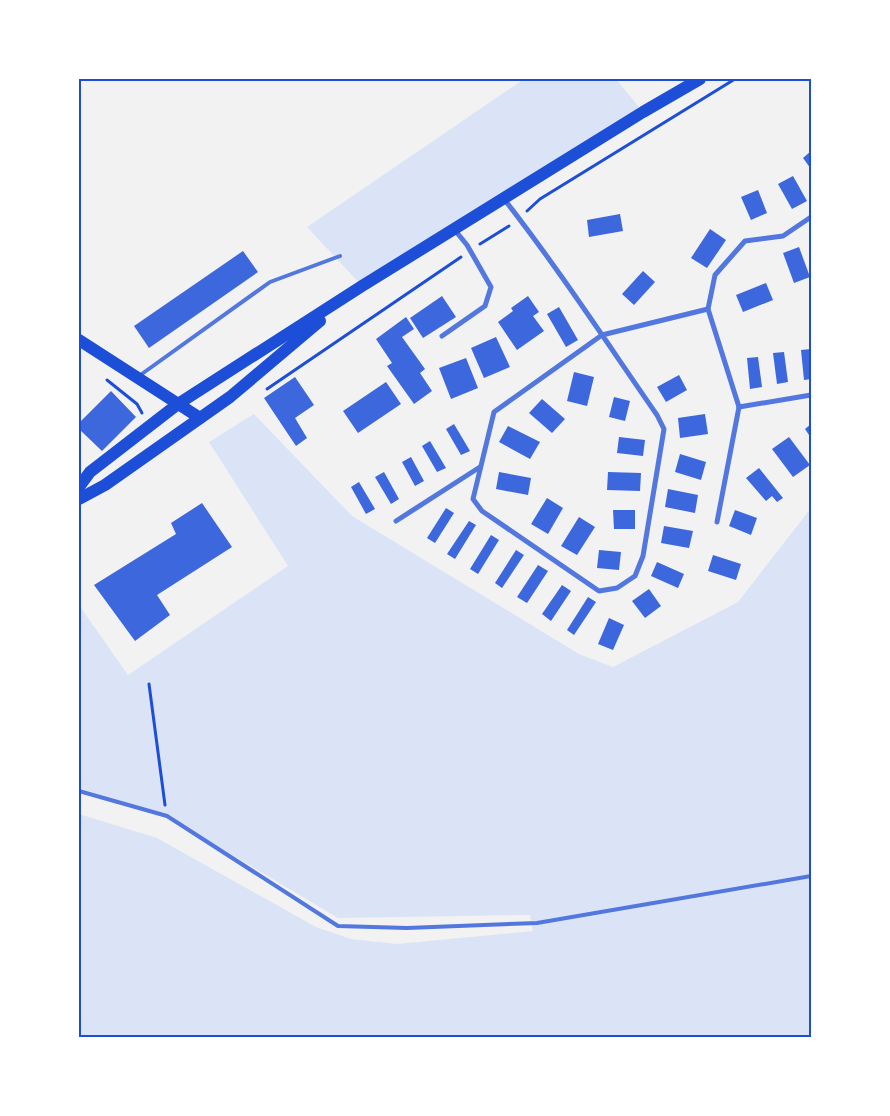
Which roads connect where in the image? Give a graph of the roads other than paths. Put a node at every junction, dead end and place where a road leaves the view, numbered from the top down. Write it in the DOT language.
graph roads {
  1 [pos="700,79"];
  2 [pos="504,198"];
  3 [pos="811,217"];
  4 [pos="454,229"];
  5 [pos="340,256"];
  6 [pos="362,286"];
  7 [pos="708,309"];
  8 [pos="442,336"];
  9 [pos="602,336"];
  10 [pos="79,340"];
  11 [pos="137,377"];
  12 [pos="811,395"];
  13 [pos="178,404"];
  14 [pos="739,408"];
  15 [pos="200,418"];
  16 [pos="480,466"];
  17 [pos="79,486"];
  18 [pos="79,499"];
  19 [pos="396,522"];
  20 [pos="717,522"];
  21 [pos="79,791"];
  22 [pos="811,876"];
  1 -- 2 [label="main road"];
  2 -- 4 [label="main road"];
  2 -- 9 [label="street"];
  3 -- 7 [label="street"];
  4 -- 6 [label="main road"];
  4 -- 8 [label="street"];
  5 -- 11 [label="lane"];
  6 -- 13 [label="main road"];
  6 -- 15 [label="main road"];
  7 -- 9 [label="street"];
  7 -- 14 [label="street"];
  9 -- 16 [label="street"];
  9 -- 16 [label="street"];
  10 -- 11 [label="main road"];
  11 -- 13 [label="main road"];
  12 -- 14 [label="street"];
  13 -- 15 [label="main road"];
  13 -- 17 [label="main road"];
  14 -- 20 [label="street"];
  15 -- 18 [label="main road"];
  16 -- 19 [label="street"];
  21 -- 22 [label="lane"];
}
